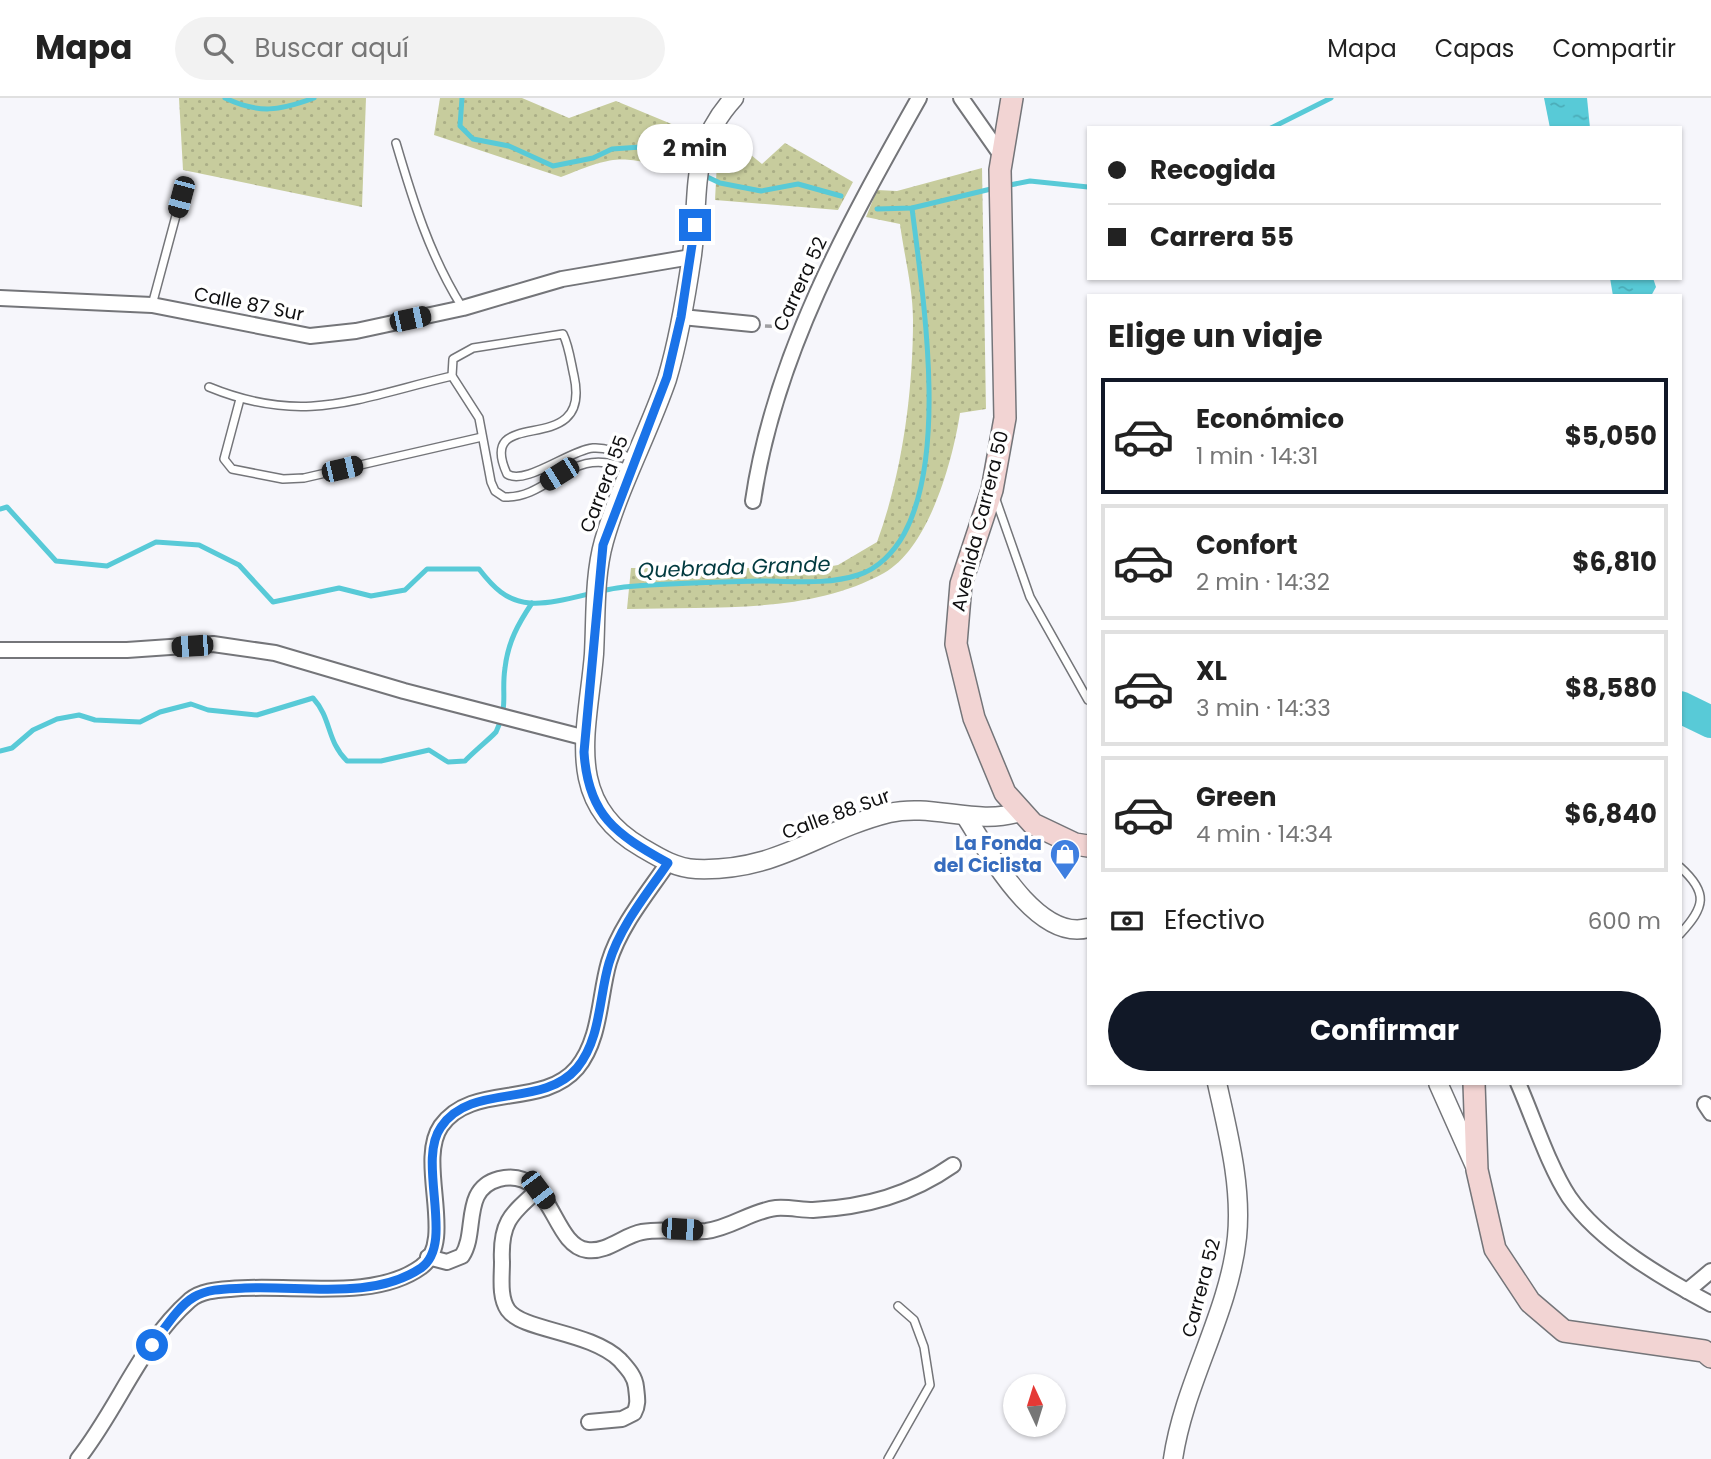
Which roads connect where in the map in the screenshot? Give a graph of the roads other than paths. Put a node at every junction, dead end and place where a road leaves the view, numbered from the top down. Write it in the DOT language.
graph roads {
  1 [pos="734,98"];
  2 [pos="919,98"];
  3 [pos="961,98"];
  4 [pos="1012,98"];
  5 [pos="396,143"];
  6 [pos="1000,162"];
  7 [pos="181,197"];
  8 [pos="691,257"];
  9 [pos="0,298"];
  10 [pos="152,305"];
  11 [pos="463,308"];
  12 [pos="681,317"];
  13 [pos="752,324"];
  14 [pos="452,376"];
  15 [pos="209,387"];
  16 [pos="240,399"];
  17 [pos="482,438"];
  18 [pos="634,466"];
  19 [pos="992,490"];
  20 [pos="753,501"];
  21 [pos="0,650"];
  22 [pos="1087,698"];
  23 [pos="586,738"];
  24 [pos="1020,812"];
  25 [pos="966,817"];
  26 [pos="1087,846"];
  27 [pos="668,863"];
  28 [pos="1682,869"];
  29 [pos="1087,928"];
  30 [pos="1682,932"];
  31 [pos="1217,1085"];
  32 [pos="1439,1085"];
  33 [pos="1474,1085"];
  34 [pos="1519,1085"];
  35 [pos="953,1165"];
  36 [pos="1477,1170"];
  37 [pos="538,1190"];
  38 [pos="428,1257"];
  39 [pos="1711,1271"];
  40 [pos="1687,1291"];
  41 [pos="1711,1304"];
  42 [pos="898,1306"];
  43 [pos="1711,1357"];
  44 [pos="589,1422"];
  45 [pos="78,1459"];
  46 [pos="888,1459"];
  47 [pos="1173,1459"];
  1 -- 8 [label="street, Carrera 55"];
  2 -- 20 [label="street, Carrera 52"];
  3 -- 6 [label="street"];
  4 -- 6 [label="main road, Avenida Carrera 50"];
  5 -- 11 [label="lane"];
  6 -- 19 [label="main road, Avenida Carrera 50"];
  7 -- 10 [label="lane"];
  8 -- 11 [label="street, Calle 87 Sur"];
  8 -- 12 [label="street, Carrera 55"];
  9 -- 10 [label="street, Calle 87 Sur"];
  10 -- 11 [label="street, Calle 87 Sur"];
  12 -- 13 [label="street"];
  12 -- 18 [label="street, Carrera 55"];
  14 -- 16 [label="lane"];
  14 -- 17 [label="lane"];
  14 -- 18 [label="lane"];
  15 -- 16 [label="lane"];
  16 -- 17 [label="lane"];
  17 -- 18 [label="lane"];
  18 -- 23 [label="street, Carrera 55"];
  19 -- 22 [label="lane"];
  19 -- 24 [label="main road, Avenida Carrera 50"];
  21 -- 23 [label="street"];
  23 -- 27 [label="street, Carrera 55"];
  24 -- 25 [label="street, Calle 88 Sur"];
  24 -- 26 [label="main road, Avenida Carrera 50"];
  25 -- 27 [label="street, Calle 88 Sur"];
  25 -- 29 [label="street"];
  27 -- 38 [label="street"];
  28 -- 30 [label="lane"];
  31 -- 47 [label="street, Carrera 52"];
  32 -- 36 [label="street"];
  33 -- 36 [label="main road"];
  34 -- 40 [label="street"];
  35 -- 37 [label="street"];
  36 -- 43 [label="main road"];
  37 -- 38 [label="street"];
  37 -- 44 [label="street"];
  38 -- 45 [label="street"];
  39 -- 40 [label="street"];
  40 -- 41 [label="street"];
  42 -- 46 [label="lane"];
}
